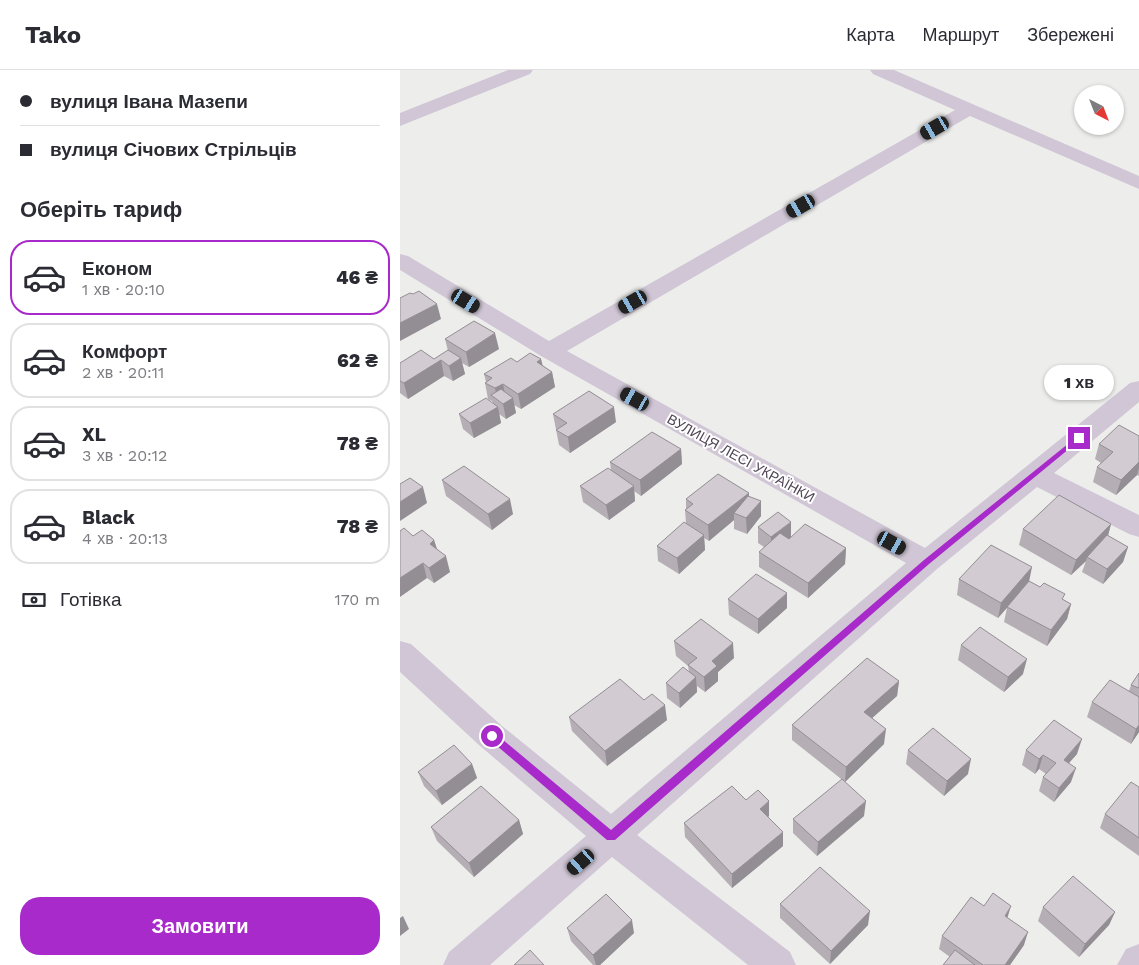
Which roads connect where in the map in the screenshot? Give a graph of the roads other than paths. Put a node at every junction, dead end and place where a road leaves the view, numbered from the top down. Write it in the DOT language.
graph roads {
  1 [pos="524,70"];
  2 [pos="880,70"];
  3 [pos="969,109"];
  4 [pos="400,120"];
  5 [pos="1139,182"];
  6 [pos="400,262"];
  7 [pos="549,350"];
  8 [pos="1139,389"];
  9 [pos="1034,474"];
  10 [pos="1139,528"];
  11 [pos="926,562"];
  12 [pos="400,653"];
  13 [pos="611,837"];
  14 [pos="1139,962"];
  15 [pos="462,965"];
  16 [pos="777,965"];
  17 [pos="1136,965"];
  1 -- 4 [label="street"];
  2 -- 3 [label="street"];
  3 -- 5 [label="street"];
  3 -- 7 [label="street"];
  6 -- 7 [label="street, ВУЛИЦЯ ЛЕСІ УКРАЇНКИ"];
  7 -- 11 [label="street, ВУЛИЦЯ ЛЕСІ УКРАЇНКИ"];
  8 -- 9 [label="street"];
  9 -- 10 [label="street"];
  9 -- 11 [label="street"];
  11 -- 13 [label="street"];
  12 -- 13 [label="street"];
  13 -- 15 [label="street"];
  13 -- 16 [label="street"];
  14 -- 17 [label="street"];
}
